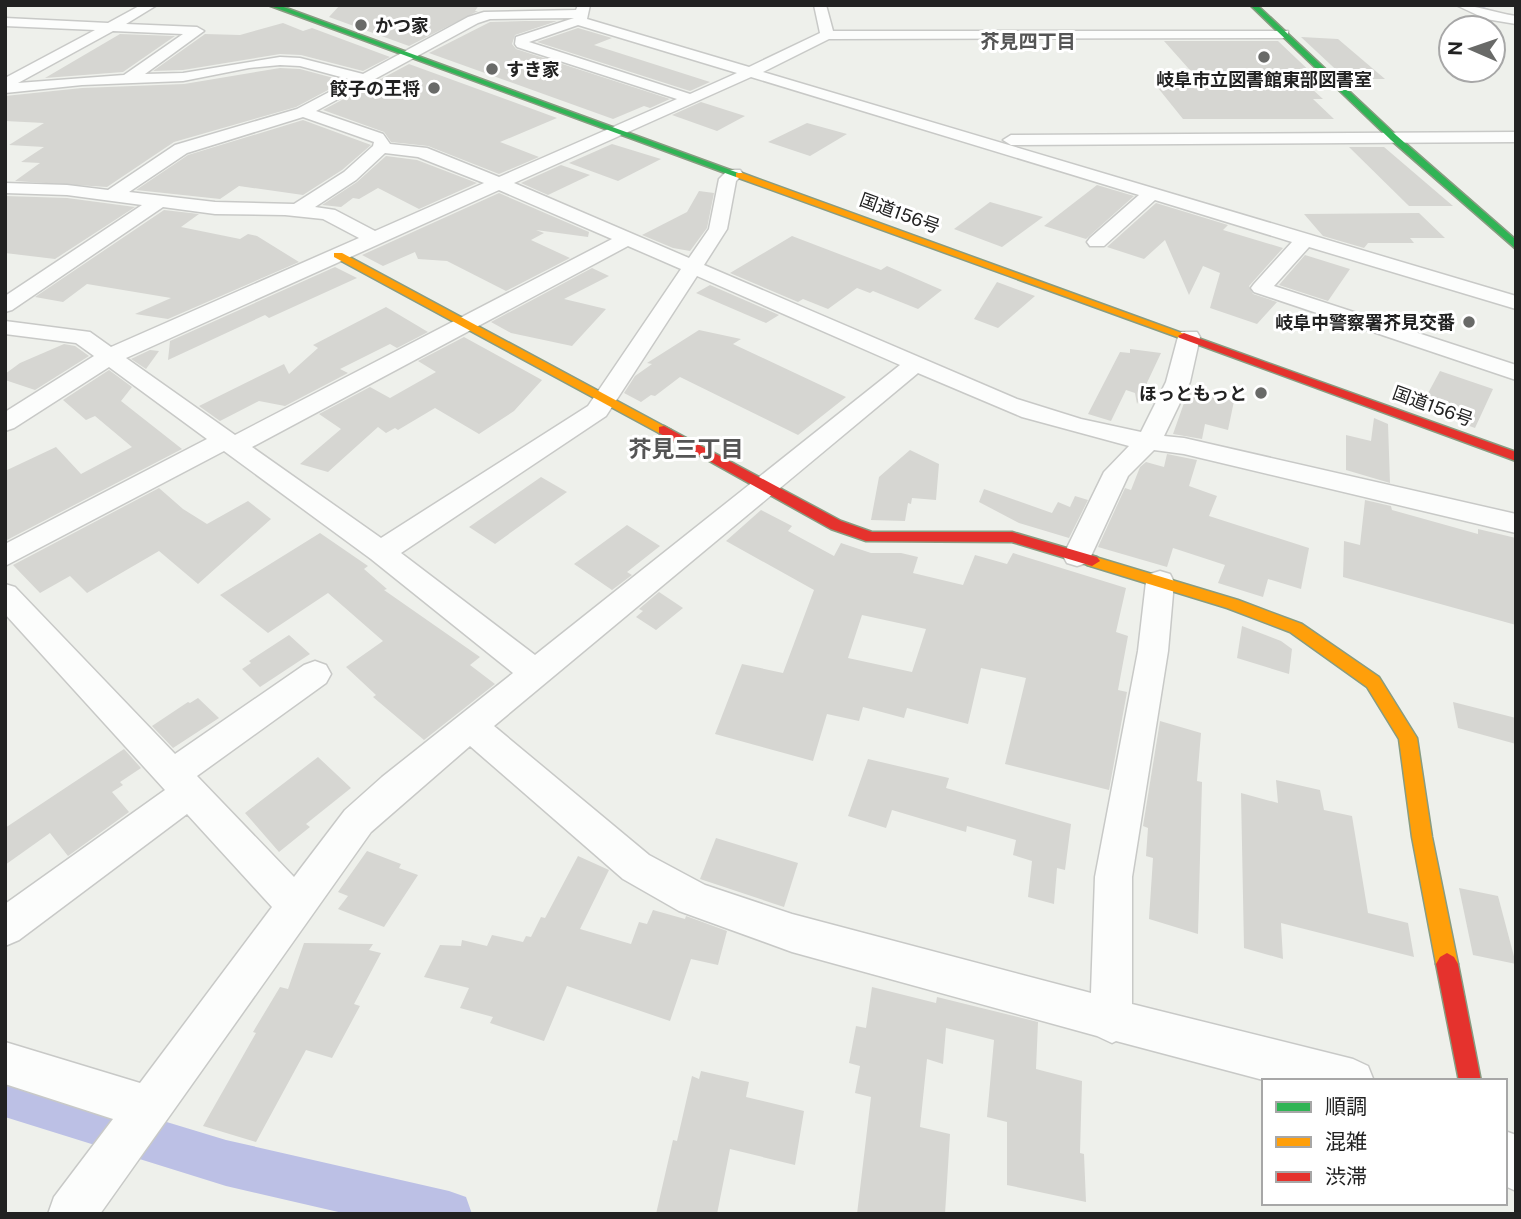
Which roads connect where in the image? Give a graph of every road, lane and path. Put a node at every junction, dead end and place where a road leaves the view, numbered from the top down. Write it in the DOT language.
graph roads {
  1 [pos="151,5"];
  2 [pos="271,5"];
  3 [pos="820,5"];
  4 [pos="1253,5"];
  5 [pos="1467,8"];
  6 [pos="39,11"];
  7 [pos="582,13"];
  8 [pos="1516,20"];
  9 [pos="9,24"];
  10 [pos="110,27"];
  11 [pos="1283,34"];
  12 [pos="827,35"];
  13 [pos="406,55"];
  14 [pos="749,72"];
  15 [pos="362,78"];
  16 [pos="128,79"];
  17 [pos="5,87"];
  18 [pos="688,98"];
  19 [pos="303,112"];
  20 [pos="614,130"];
  21 [pos="1516,137"];
  22 [pos="1394,138"];
  23 [pos="979,140"];
  24 [pos="381,148"];
  25 [pos="734,174"];
  26 [pos="498,183"];
  27 [pos="5,188"];
  28 [pos="1152,193"];
  29 [pos="111,196"];
  30 [pos="158,202"];
  31 [pos="296,211"];
  32 [pos="373,238"];
  33 [pos="627,239"];
  34 [pos="1305,239"];
  35 [pos="1097,243"];
  36 [pos="1516,246"];
  37 [pos="338,255"];
  38 [pos="692,267"];
  39 [pos="1516,303"];
  40 [pos="5,306"];
  41 [pos="466,323"];
  42 [pos="5,327"];
  43 [pos="1189,337"];
  44 [pos="109,357"];
  45 [pos="917,363"];
  46 [pos="1516,373"];
  47 [pos="606,398"];
  48 [pos="5,423"];
  49 [pos="1149,442"];
  50 [pos="229,443"];
  51 [pos="1516,457"];
  52 [pos="767,485"];
  53 [pos="1516,524"];
  54 [pos="381,552"];
  55 [pos="5,556"];
  56 [pos="1077,556"];
  57 [pos="1160,582"];
  58 [pos="5,595"];
  59 [pos="535,673"];
  60 [pos="315,674"];
  61 [pos="470,726"];
  62 [pos="181,784"];
  63 [pos="295,905"];
  64 [pos="5,927"];
  65 [pos="1112,1022"];
  66 [pos="5,1063"];
  67 [pos="1345,1079"];
  68 [pos="1470,1079"];
  69 [pos="149,1108"];
  70 [pos="71,1214"];
  1 -- 10 [label="street"];
  2 -- 13 [label="main road, 国道156号"];
  3 -- 12 [label="street"];
  4 -- 11 [label="main road"];
  5 -- 8 [label="street"];
  6 -- 9 [label="street"];
  7 -- 13 [label="street"];
  7 -- 14 [label="street"];
  7 -- 18 [label="street"];
  9 -- 10 [label="street"];
  10 -- 16 [label="street"];
  10 -- 17 [label="street"];
  11 -- 12 [label="street"];
  11 -- 22 [label="main road"];
  12 -- 14 [label="street"];
  13 -- 15 [label="street"];
  13 -- 20 [label="main road, 国道156号"];
  14 -- 18 [label="street"];
  14 -- 23 [label="street"];
  15 -- 16 [label="street"];
  15 -- 19 [label="street"];
  16 -- 17 [label="street"];
  18 -- 20 [label="street"];
  19 -- 24 [label="street"];
  19 -- 29 [label="street"];
  20 -- 25 [label="main road, 国道156号"];
  20 -- 26 [label="street"];
  21 -- 22 [label="street"];
  22 -- 23 [label="street"];
  22 -- 36 [label="main road"];
  23 -- 28 [label="street"];
  24 -- 26 [label="street"];
  24 -- 31 [label="street"];
  25 -- 38 [label="street"];
  25 -- 43 [label="main road, 国道156号"];
  26 -- 32 [label="street"];
  26 -- 33 [label="street"];
  27 -- 29 [label="street"];
  28 -- 34 [label="street"];
  28 -- 35 [label="street"];
  29 -- 30 [label="street"];
  30 -- 31 [label="street"];
  30 -- 40 [label="street"];
  31 -- 32 [label="street"];
  32 -- 37 [label="street"];
  33 -- 38 [label="street"];
  33 -- 41 [label="street"];
  34 -- 39 [label="street"];
  34 -- 46 [label="street"];
  37 -- 41 [label="main road"];
  37 -- 44 [label="street"];
  38 -- 45 [label="street"];
  38 -- 47 [label="street"];
  41 -- 47 [label="main road"];
  41 -- 50 [label="street"];
  42 -- 44 [label="street"];
  43 -- 49 [label="street"];
  43 -- 51 [label="main road, 国道156号"];
  44 -- 48 [label="street"];
  44 -- 50 [label="street"];
  45 -- 49 [label="street"];
  45 -- 52 [label="street"];
  47 -- 52 [label="main road"];
  47 -- 54 [label="street"];
  49 -- 53 [label="street"];
  49 -- 56 [label="street"];
  50 -- 54 [label="street"];
  50 -- 55 [label="street"];
  52 -- 56 [label="main road"];
  52 -- 59 [label="street"];
  54 -- 59 [label="street"];
  56 -- 57 [label="main road"];
  57 -- 65 [label="street"];
  57 -- 68 [label="main road"];
  58 -- 62 [label="street"];
  59 -- 61 [label="street"];
  60 -- 62 [label="street"];
  61 -- 63 [label="street"];
  61 -- 65 [label="street"];
  62 -- 63 [label="street"];
  62 -- 64 [label="street"];
  63 -- 69 [label="street"];
  65 -- 67 [label="street"];
  66 -- 69 [label="street"];
  69 -- 70 [label="street"];
}
